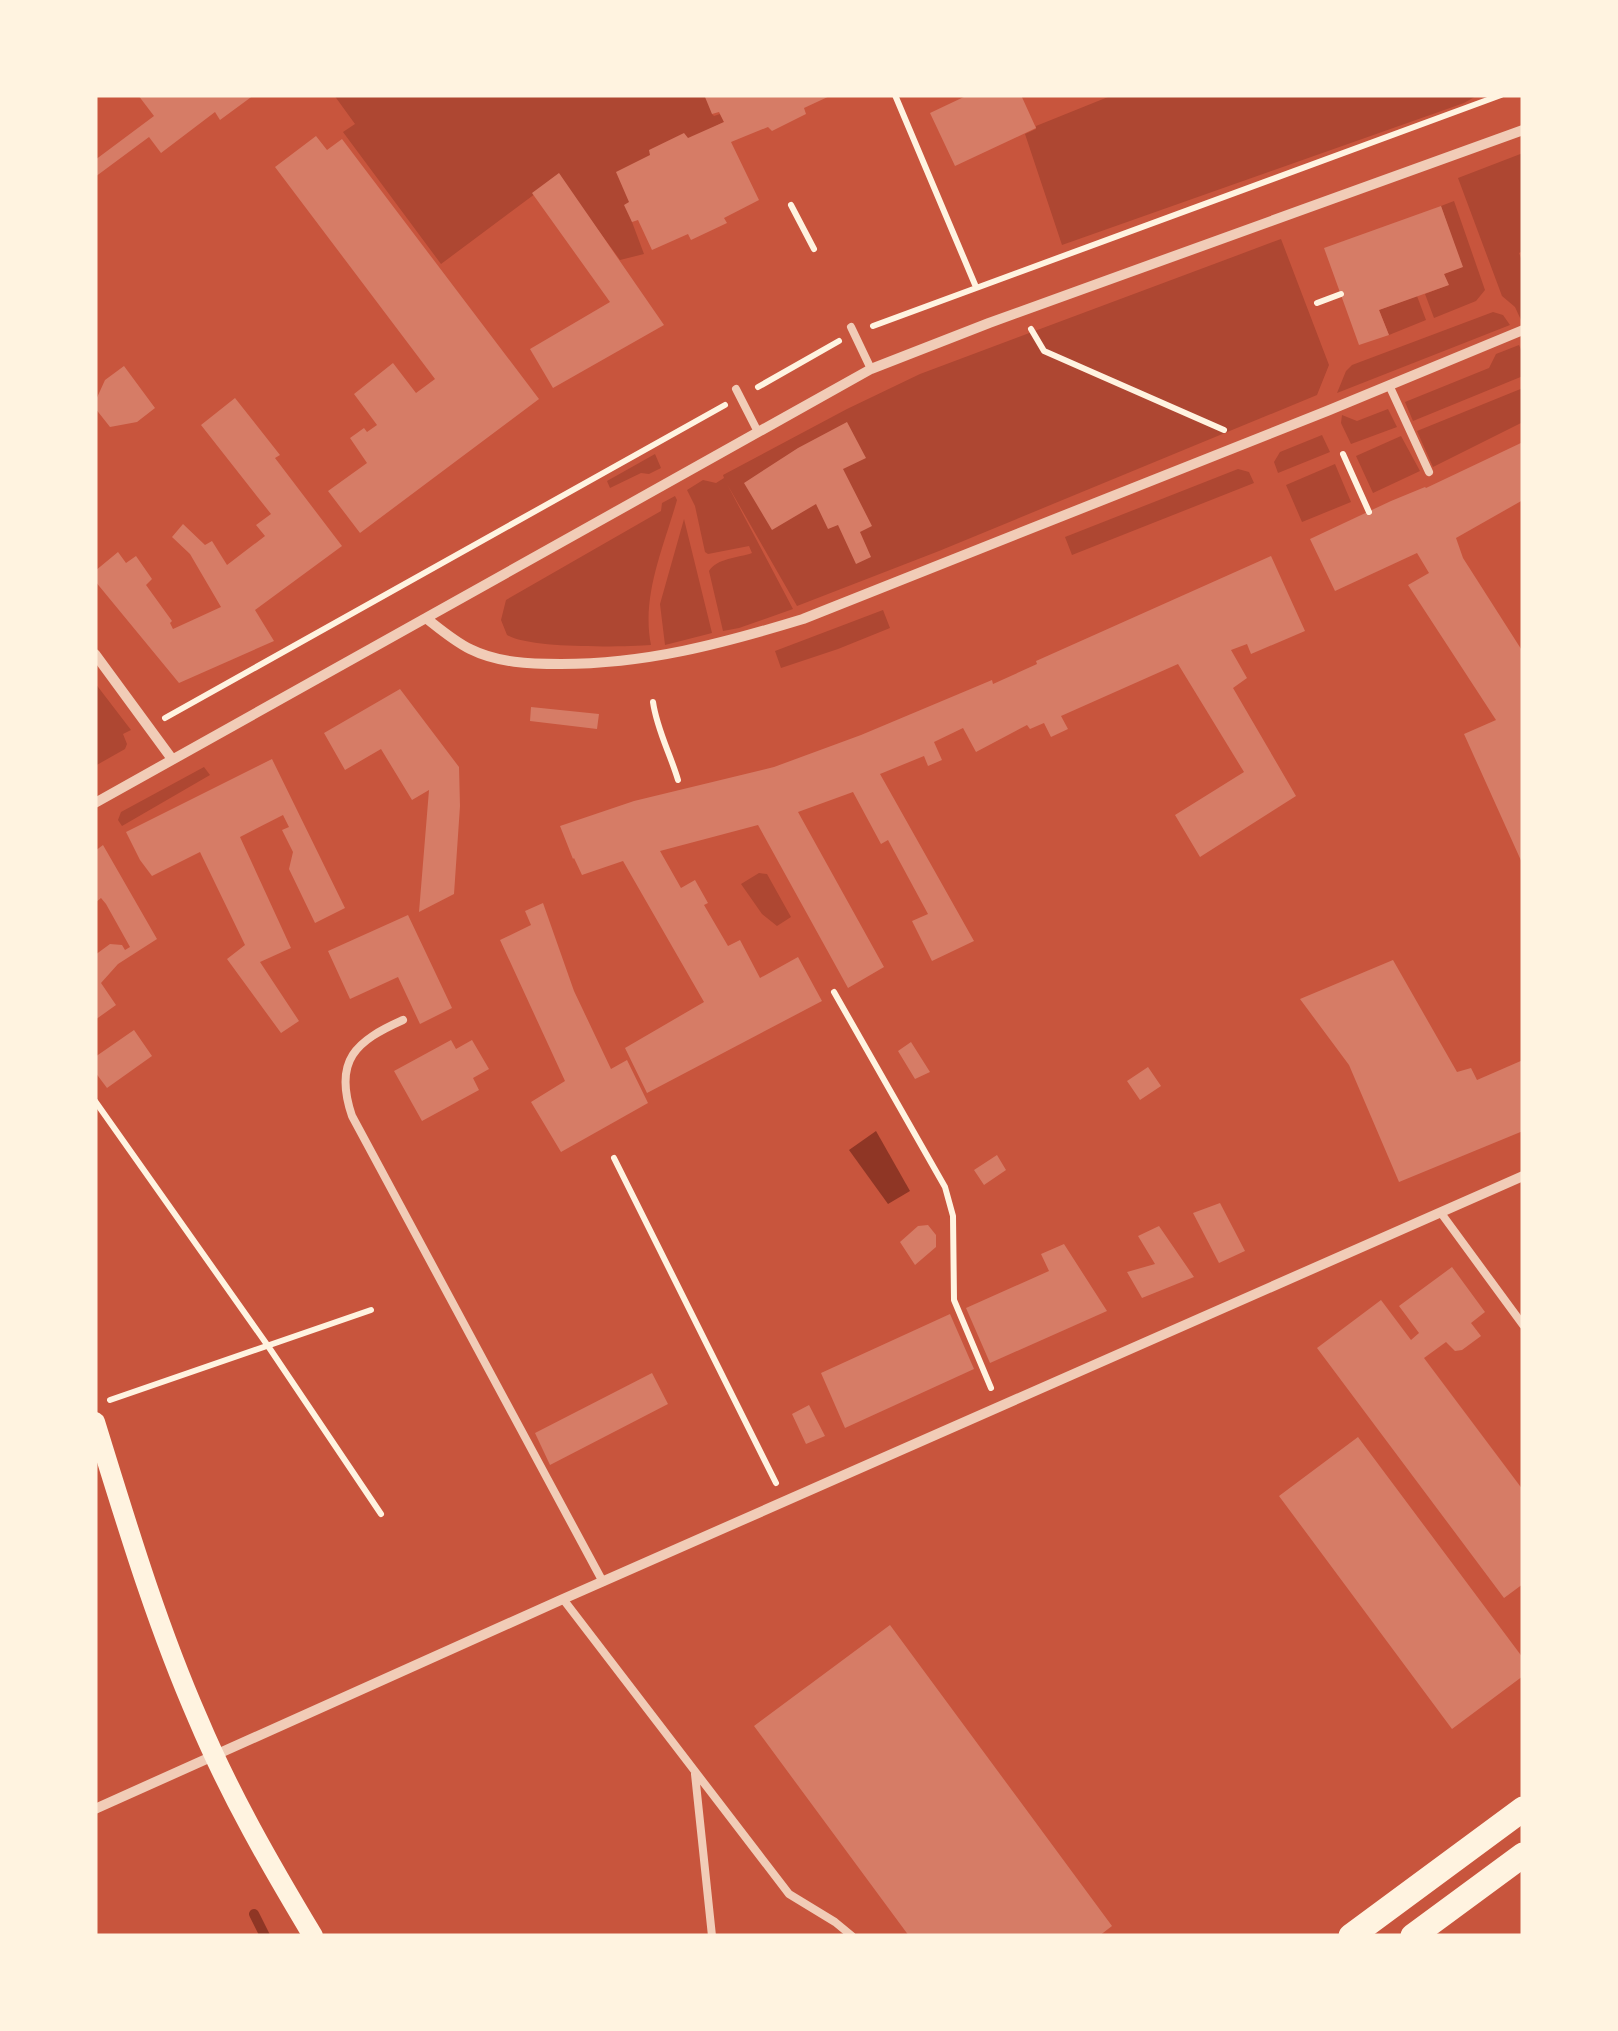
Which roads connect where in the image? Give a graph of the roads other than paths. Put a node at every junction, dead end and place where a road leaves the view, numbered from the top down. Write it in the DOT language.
graph roads {
  1 [pos="1523,130"];
  2 [pos="852,330"];
  3 [pos="1523,330"];
  4 [pos="870,369"];
  5 [pos="1389,385"];
  6 [pos="738,393"];
  7 [pos="758,432"];
  8 [pos="1429,472"];
  9 [pos="426,618"];
  10 [pos="95,654"];
  11 [pos="172,759"];
  12 [pos="95,803"];
  13 [pos="403,1020"];
  14 [pos="1523,1176"];
  15 [pos="1441,1212"];
  16 [pos="1523,1326"];
  17 [pos="95,1422"];
  18 [pos="603,1582"];
  19 [pos="563,1599"];
  20 [pos="214,1756"];
  21 [pos="694,1770"];
  22 [pos="1523,1808"];
  23 [pos="95,1809"];
  24 [pos="1523,1855"];
  25 [pos="313,1936"];
  26 [pos="712,1936"];
  27 [pos="852,1936"];
  28 [pos="1352,1936"];
  29 [pos="1413,1936"];
  1 -- 4 [label="street"];
  2 -- 4 [label="lane"];
  3 -- 5 [label="street"];
  4 -- 7 [label="street"];
  5 -- 8 [label="lane"];
  5 -- 9 [label="street"];
  6 -- 7 [label="lane"];
  7 -- 9 [label="street"];
  9 -- 11 [label="street"];
  10 -- 11 [label="street"];
  11 -- 12 [label="street"];
  13 -- 18 [label="lane"];
  14 -- 15 [label="street"];
  15 -- 16 [label="lane"];
  15 -- 18 [label="street"];
  17 -- 20 [label="main road"];
  18 -- 19 [label="street"];
  19 -- 20 [label="street"];
  19 -- 21 [label="lane"];
  20 -- 23 [label="street"];
  20 -- 25 [label="main road"];
  21 -- 26 [label="lane"];
  21 -- 27 [label="lane"];
  22 -- 28 [label="main road"];
  24 -- 29 [label="main road"];
}
